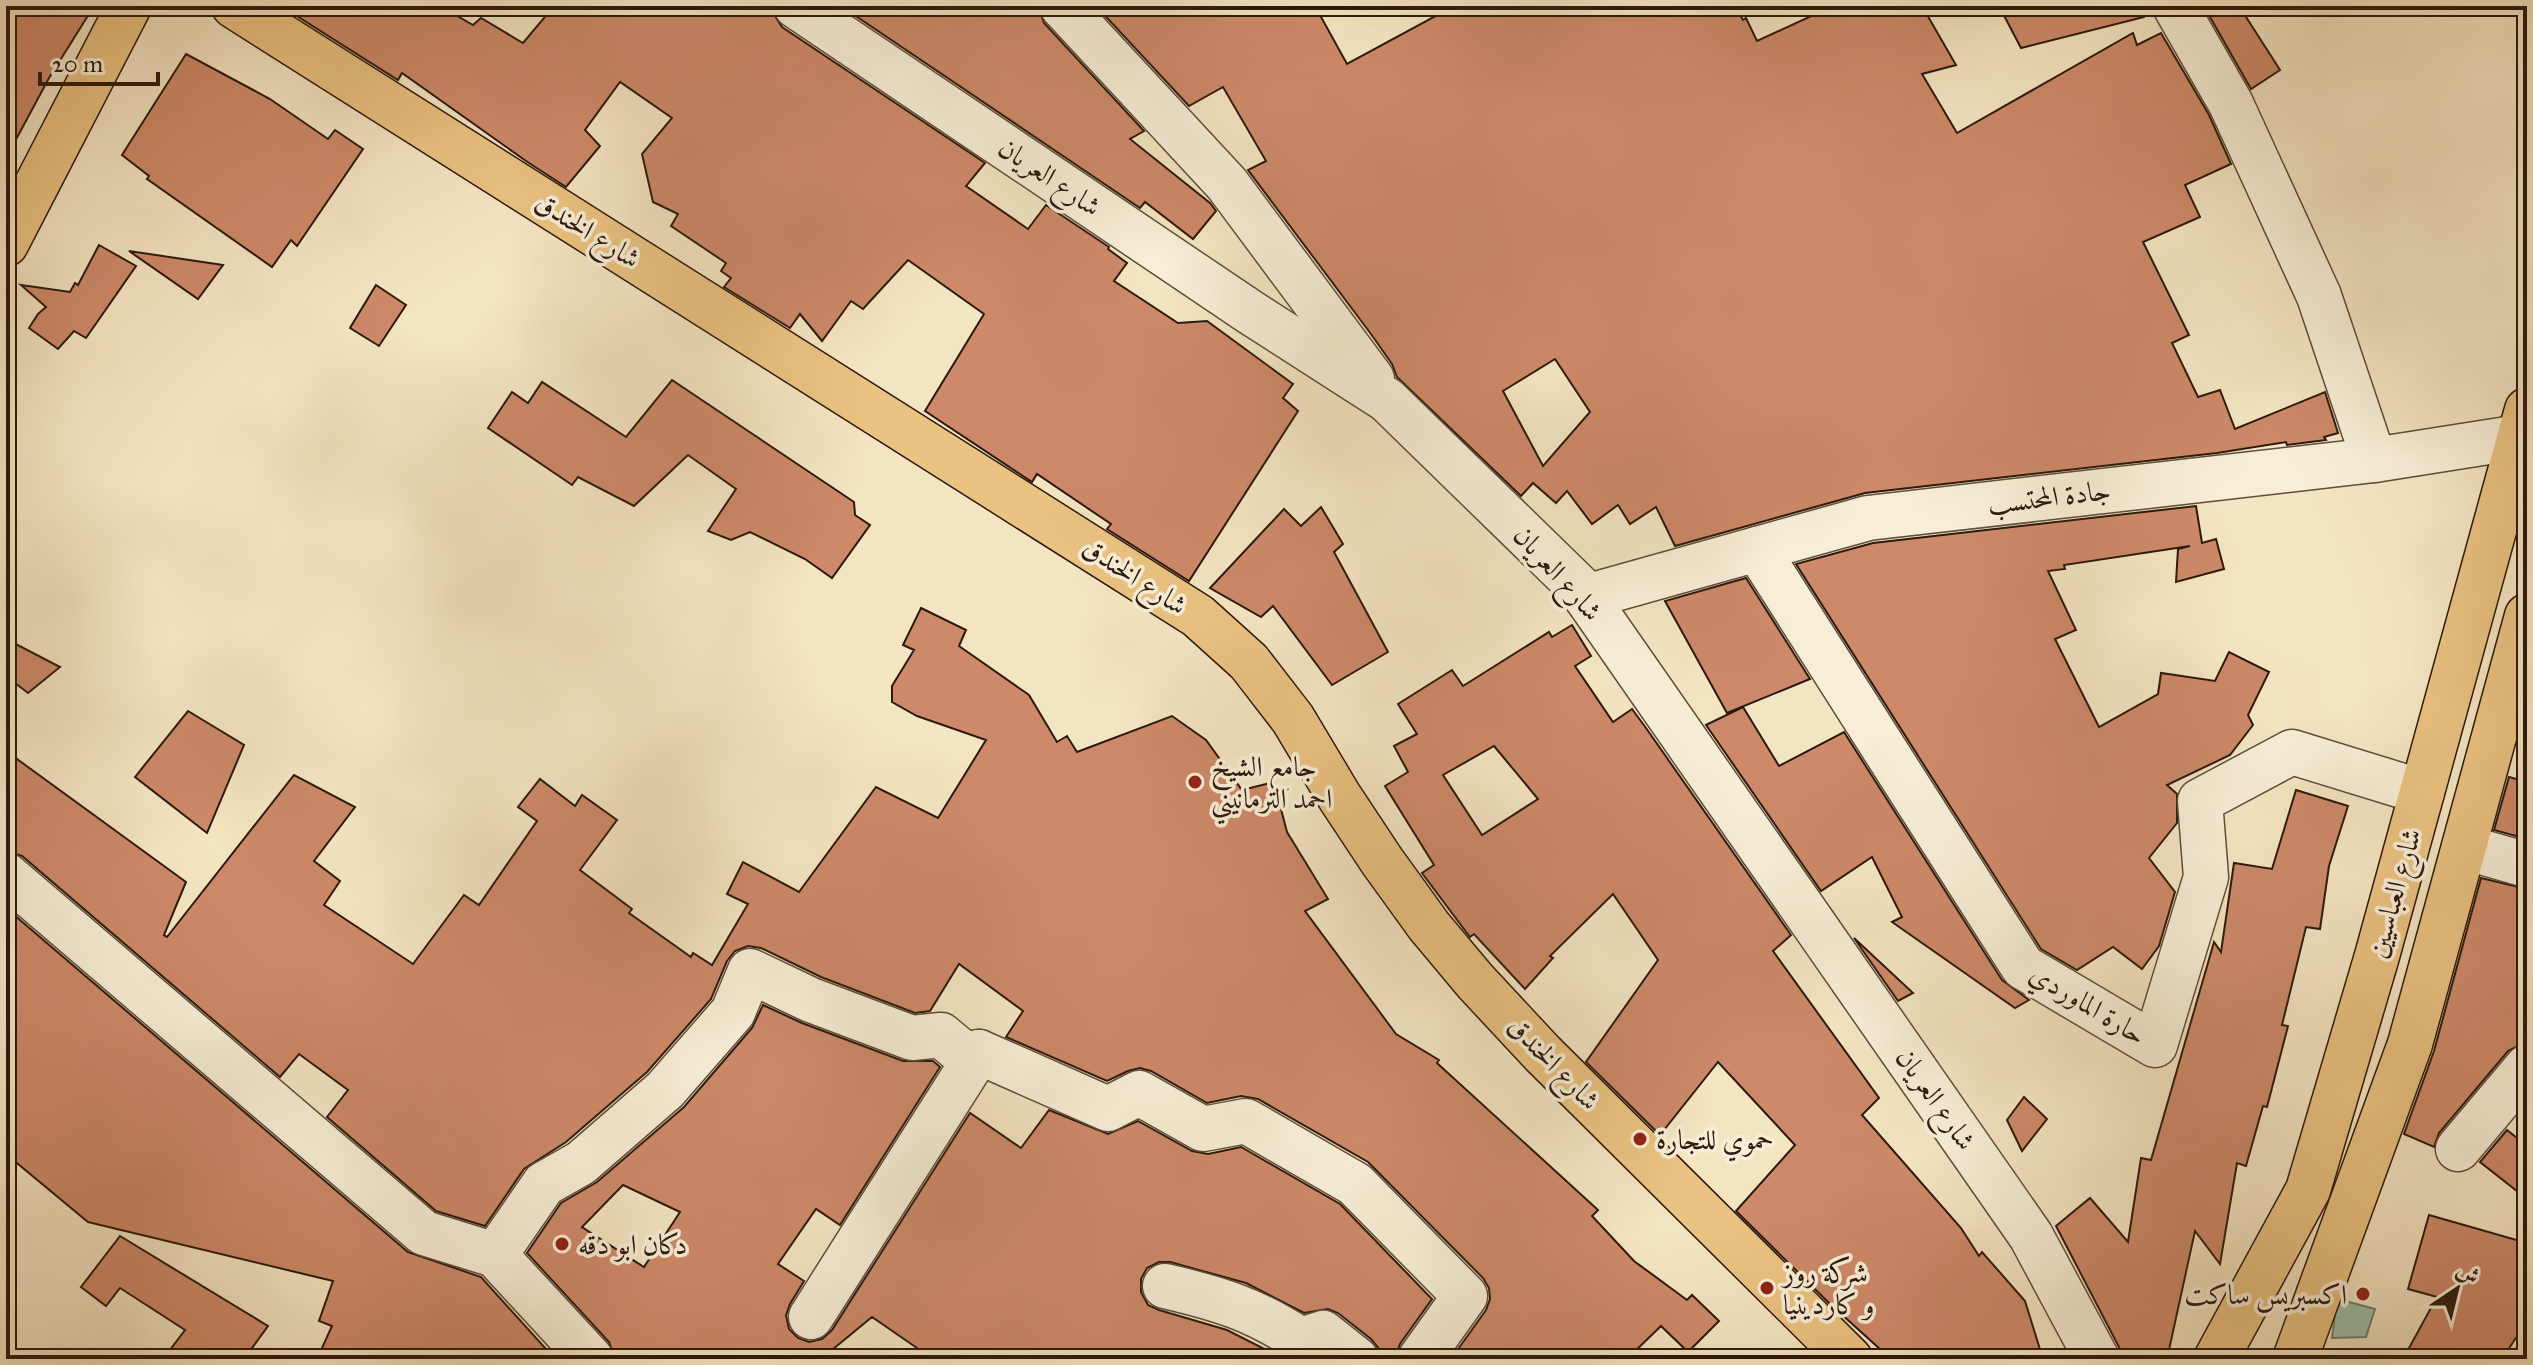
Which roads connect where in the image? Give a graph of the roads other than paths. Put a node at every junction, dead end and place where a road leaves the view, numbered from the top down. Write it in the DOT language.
graph roads {
  1 [pos="129,6"];
  2 [pos="234,6"];
  3 [pos="796,6"];
  4 [pos="1063,6"];
  5 [pos="2175,6"];
  6 [pos="6,244"];
  7 [pos="1387,400"];
  8 [pos="2524,424"];
  9 [pos="2374,460"];
  10 [pos="1757,549"];
  11 [pos="1586,597"];
  12 [pos="2527,616"];
  13 [pos="2422,792"];
  14 [pos="2464,847"];
  15 [pos="2527,865"];
  16 [pos="6,875"];
  17 [pos="979,1052"];
  18 [pos="2527,1067"];
  19 [pos="2458,1149"];
  20 [pos="495,1255"];
  21 [pos="1165,1286"];
  22 [pos="811,1317"];
  23 [pos="591,1359"];
  24 [pos="1356,1359"];
  25 [pos="1420,1359"];
  26 [pos="1850,1359"];
  27 [pos="2097,1359"];
  28 [pos="2216,1359"];
  29 [pos="2295,1359"];
  1 -- 6 [label="main road"];
  2 -- 26 [label="main road, شارع الخندق"];
  3 -- 7 [label="street, شارع العريان"];
  4 -- 7 [label="street"];
  5 -- 9 [label="street"];
  7 -- 11 [label="street, شارع العريان"];
  8 -- 9 [label="street, جادة المحتسب"];
  8 -- 13 [label="main road, شارع العباسيين"];
  9 -- 10 [label="street, جادة المحتسب"];
  10 -- 11 [label="street, جادة المحتسب"];
  10 -- 13 [label="street, حارة الماوردي"];
  11 -- 27 [label="street, شارع العريان"];
  12 -- 14 [label="main road, شارع العباسيين"];
  13 -- 28 [label="main road, شارع العباسيين"];
  14 -- 15 [label="street"];
  14 -- 29 [label="main road, شارع العباسيين"];
  16 -- 20 [label="street"];
  17 -- 20 [label="street"];
  17 -- 22 [label="street"];
  17 -- 25 [label="street"];
  18 -- 19 [label="street"];
  20 -- 23 [label="street"];
  21 -- 24 [label="street"];
}
